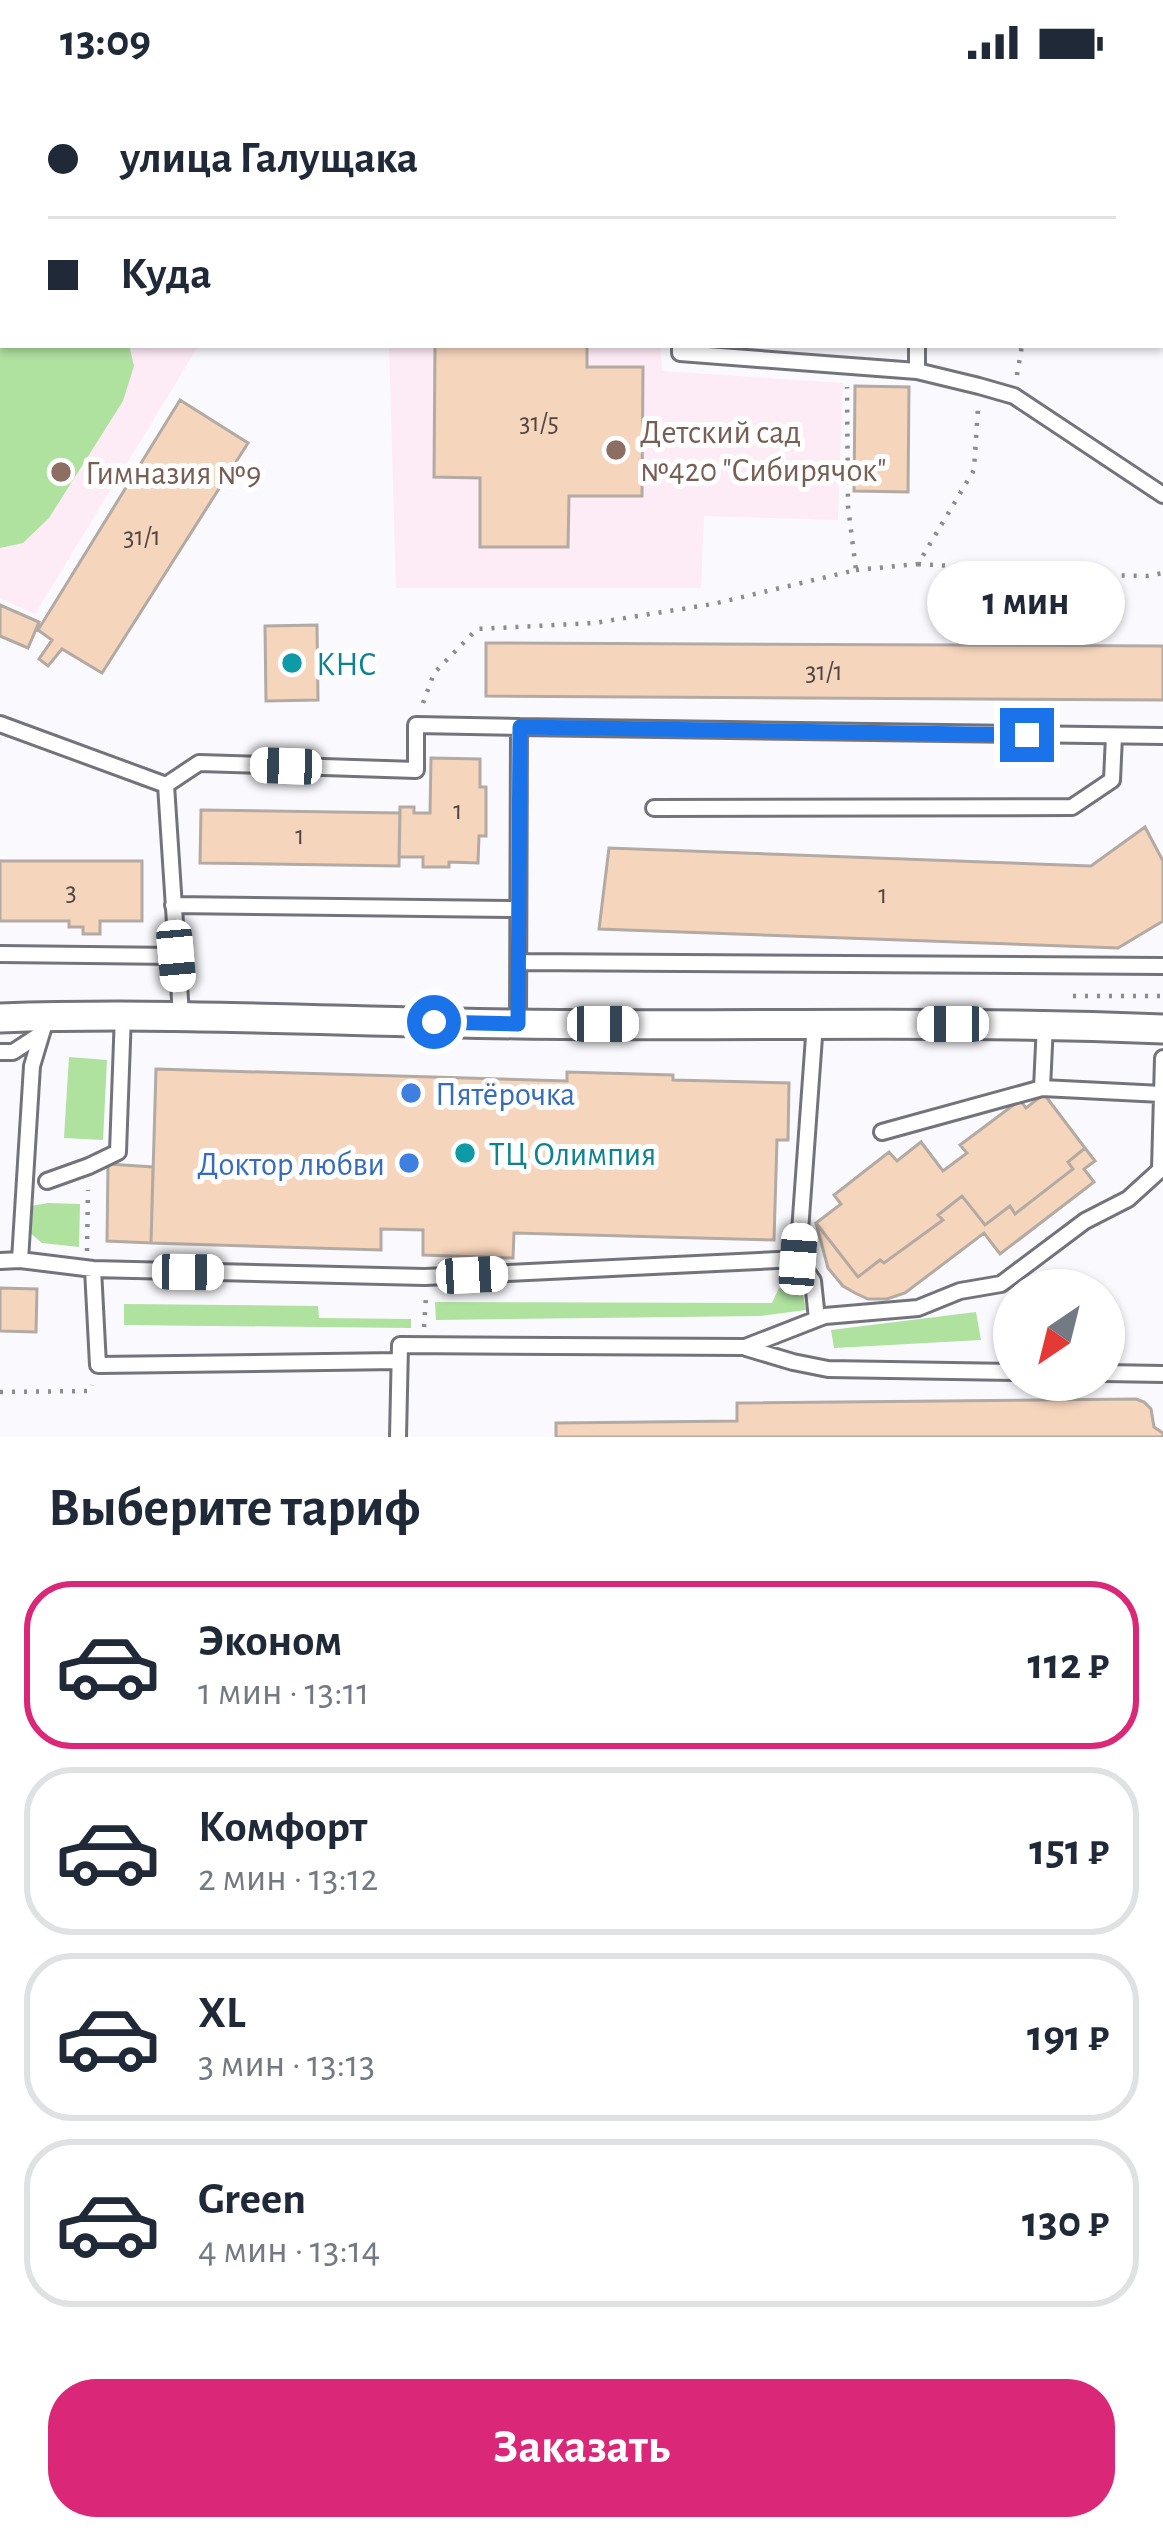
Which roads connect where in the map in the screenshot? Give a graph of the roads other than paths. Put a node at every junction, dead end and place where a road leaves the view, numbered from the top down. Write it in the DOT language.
graph roads {
  1 [pos="680,348"];
  2 [pos="917,348"];
  3 [pos="916,371"];
  4 [pos="1163,495"];
  5 [pos="0,724"];
  6 [pos="520,727"];
  7 [pos="1114,736"];
  8 [pos="1163,736"];
  9 [pos="166,785"];
  10 [pos="654,808"];
  11 [pos="173,905"];
  12 [pos="517,909"];
  13 [pos="0,954"];
  14 [pos="176,956"];
  15 [pos="519,962"];
  16 [pos="1163,967"];
  17 [pos="122,1014"];
  18 [pos="181,1015"];
  19 [pos="0,1018"];
  20 [pos="518,1024"];
  21 [pos="814,1024"];
  22 [pos="1045,1024"];
  23 [pos="45,1025"];
  24 [pos="1163,1029"];
  25 [pos="0,1052"];
  26 [pos="1163,1058"];
  27 [pos="1042,1088"];
  28 [pos="1162,1094"];
  29 [pos="882,1132"];
  30 [pos="46,1180"];
  31 [pos="798,1259"];
  32 [pos="20,1260"];
  33 [pos="0,1261"];
  34 [pos="93,1269"];
  35 [pos="817,1319"];
  36 [pos="745,1347"];
  37 [pos="398,1361"];
  38 [pos="993,1372"];
  39 [pos="1125,1373"];
  40 [pos="1163,1374"];
  41 [pos="398,1437"];
  1 -- 3 [label="lane"];
  2 -- 3 [label="lane"];
  3 -- 4 [label="lane"];
  5 -- 9 [label="lane"];
  6 -- 7 [label="lane"];
  6 -- 9 [label="lane"];
  6 -- 12 [label="lane"];
  7 -- 8 [label="lane"];
  7 -- 10 [label="lane"];
  9 -- 11 [label="lane"];
  11 -- 12 [label="lane"];
  11 -- 14 [label="lane"];
  12 -- 15 [label="lane"];
  13 -- 14 [label="lane"];
  14 -- 18 [label="lane"];
  15 -- 16 [label="lane"];
  15 -- 20 [label="lane"];
  17 -- 18 [label="street"];
  17 -- 23 [label="street"];
  17 -- 30 [label="lane"];
  18 -- 20 [label="street"];
  19 -- 23 [label="street"];
  20 -- 21 [label="street"];
  21 -- 22 [label="street"];
  21 -- 31 [label="lane"];
  22 -- 24 [label="street"];
  22 -- 27 [label="lane"];
  23 -- 25 [label="lane"];
  23 -- 32 [label="lane"];
  26 -- 28 [label="lane"];
  27 -- 28 [label="lane"];
  27 -- 29 [label="lane"];
  28 -- 35 [label="lane"];
  31 -- 34 [label="lane"];
  31 -- 35 [label="lane"];
  32 -- 33 [label="lane"];
  32 -- 34 [label="lane"];
  34 -- 37 [label="lane"];
  35 -- 36 [label="lane"];
  36 -- 37 [label="lane"];
  36 -- 38 [label="lane"];
  37 -- 41 [label="lane"];
  39 -- 40 [label="lane"];
}
